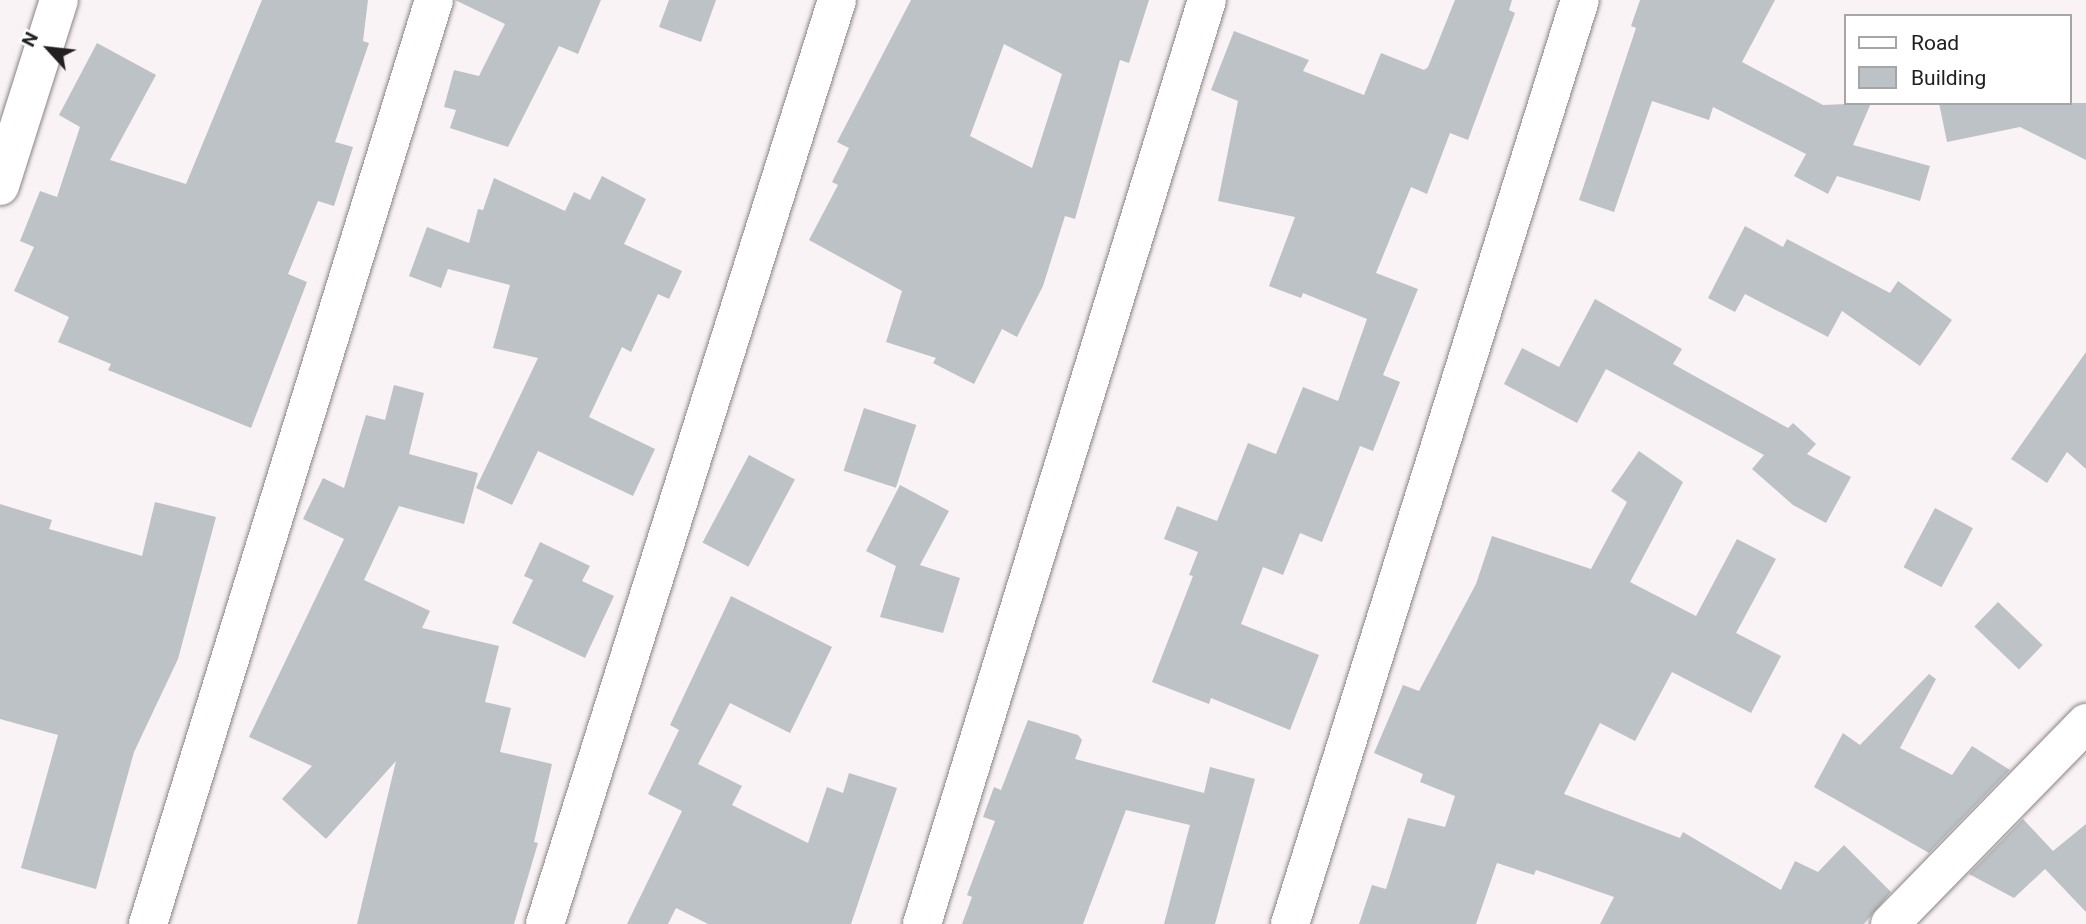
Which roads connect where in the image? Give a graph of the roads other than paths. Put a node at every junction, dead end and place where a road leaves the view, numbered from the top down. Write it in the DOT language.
graph roads {
  1 [pos="59,0"];
  2 [pos="434,0"];
  3 [pos="837,0"];
  4 [pos="1207,0"];
  5 [pos="1580,0"];
  6 [pos="0,186"];
  7 [pos="2086,723"];
  8 [pos="148,924"];
  9 [pos="545,924"];
  10 [pos="922,924"];
  11 [pos="1290,924"];
  12 [pos="1890,924"];
  1 -- 6 [label="street"];
  2 -- 8 [label="street"];
  3 -- 9 [label="street"];
  4 -- 10 [label="street"];
  5 -- 11 [label="street"];
  7 -- 12 [label="street"];
}
